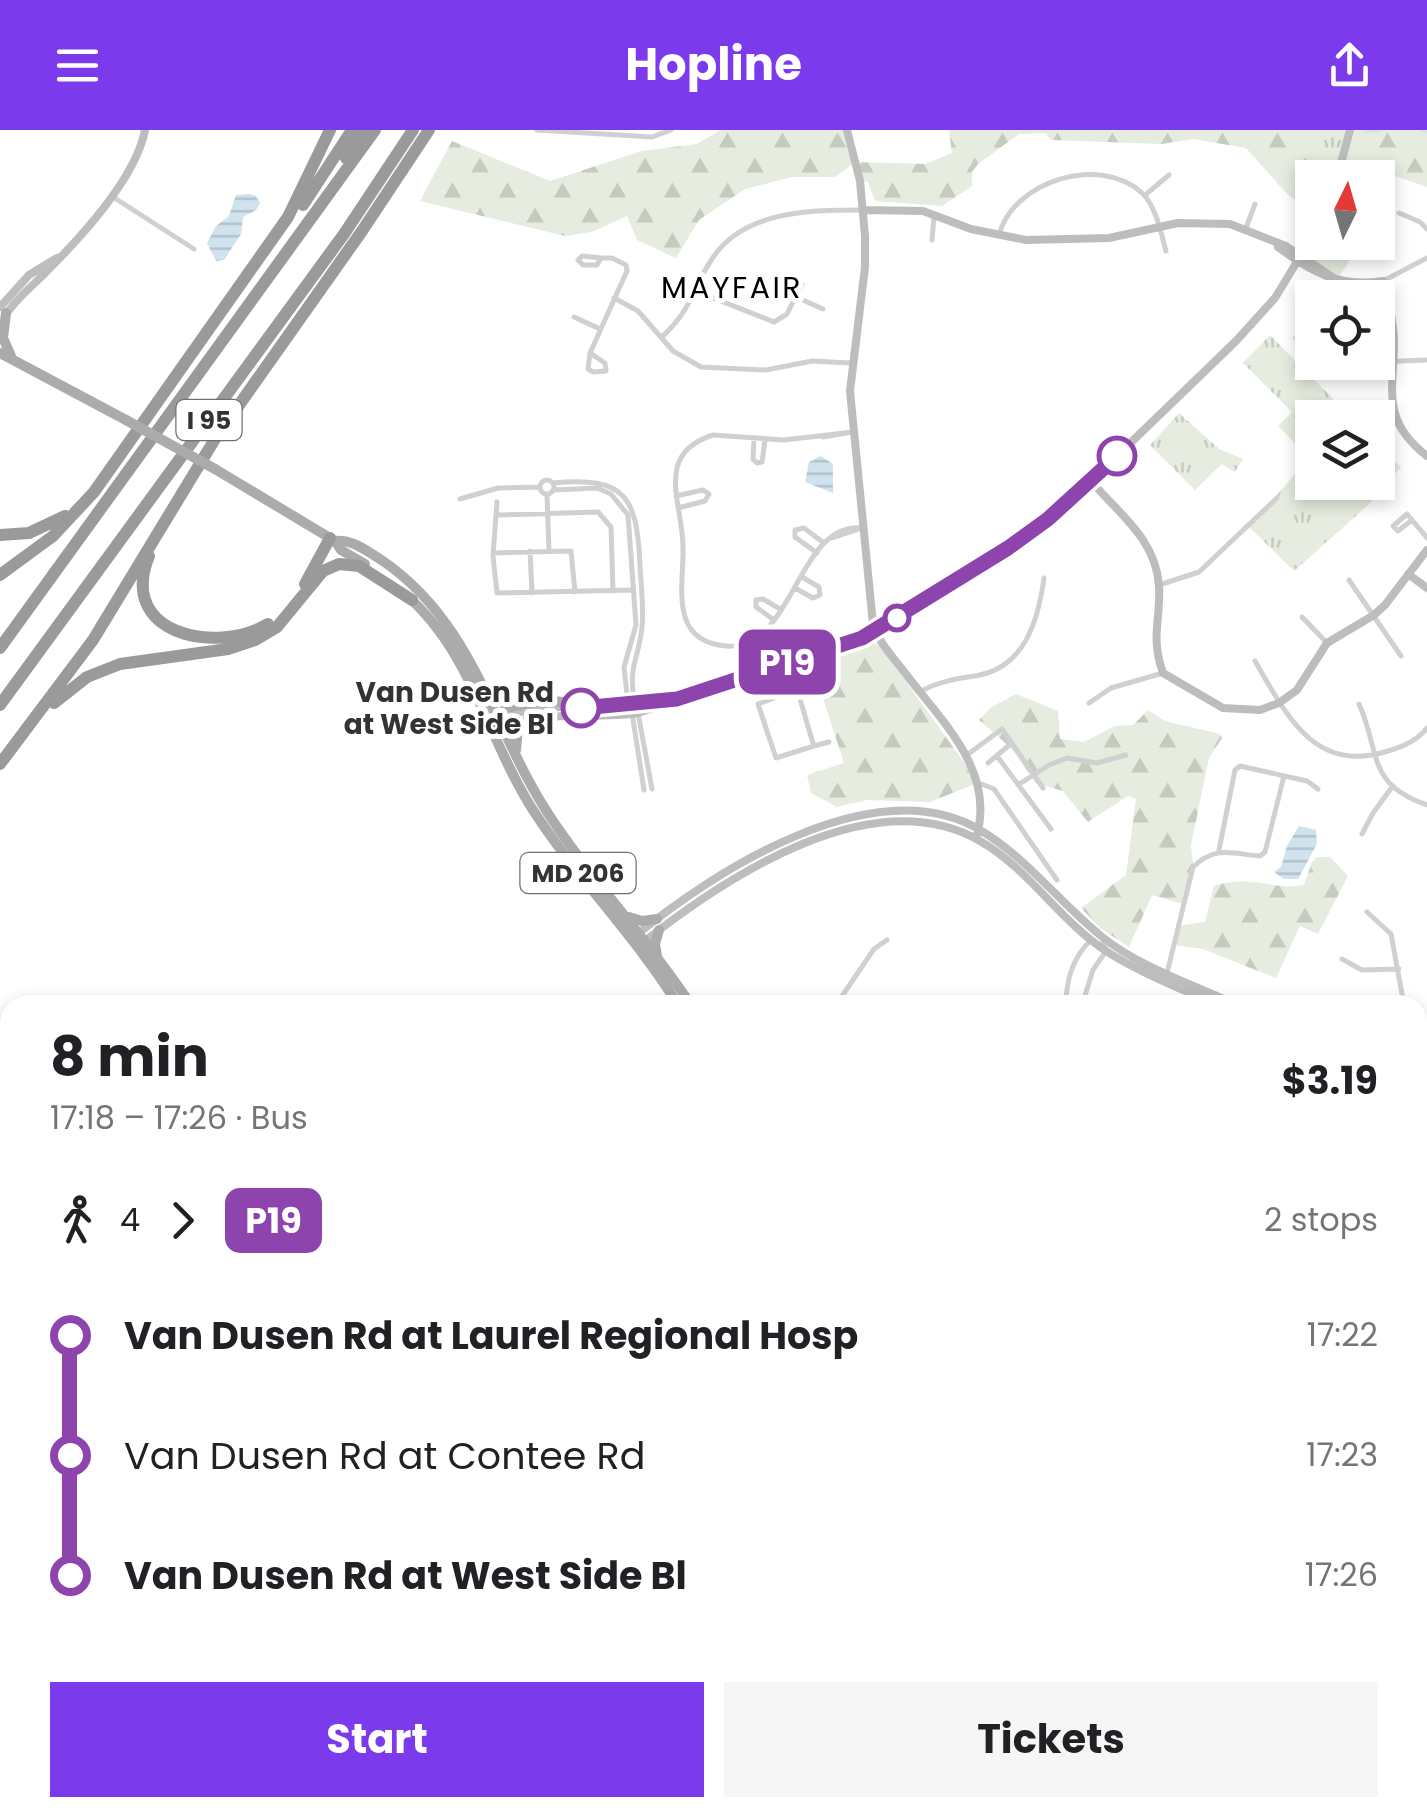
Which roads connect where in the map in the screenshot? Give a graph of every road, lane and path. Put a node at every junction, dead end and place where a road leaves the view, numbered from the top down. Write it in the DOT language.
graph roads {
  1 [pos="145,130"];
  2 [pos="330,130"];
  3 [pos="352,130"];
  4 [pos="362,130"];
  5 [pos="375,130"];
  6 [pos="413,130"];
  7 [pos="429,130"];
  8 [pos="538,130"];
  9 [pos="672,130"];
  10 [pos="847,130"];
  11 [pos="1350,130"];
  12 [pos="1341,160"];
  13 [pos="1169,175"];
  14 [pos="110,195"];
  15 [pos="1145,195"];
  16 [pos="1255,204"];
  17 [pos="862,210"];
  18 [pos="1399,213"];
  19 [pos="935,214"];
  20 [pos="1159,228"];
  21 [pos="1246,228"];
  22 [pos="1427,229"];
  23 [pos="998,236"];
  24 [pos="932,240"];
  25 [pos="194,249"];
  26 [pos="1166,251"];
  27 [pos="1295,257"];
  28 [pos="57,258"];
  29 [pos="601,258"];
  30 [pos="1427,258"];
  31 [pos="1300,260"];
  32 [pos="1337,280"];
  33 [pos="1385,280"];
  34 [pos="802,284"];
  35 [pos="697,292"];
  36 [pos="796,297"];
  37 [pos="614,298"];
  38 [pos="823,310"];
  39 [pos="2,311"];
  40 [pos="574,317"];
  41 [pos="232,328"];
  42 [pos="600,329"];
  43 [pos="662,337"];
  44 [pos="0,353"];
  45 [pos="590,354"];
  46 [pos="189,360"];
  47 [pos="1427,360"];
  48 [pos="14,361"];
  49 [pos="1395,362"];
  50 [pos="850,363"];
  51 [pos="1393,380"];
  52 [pos="853,432"];
  53 [pos="215,439"];
  54 [pos="754,439"];
  55 [pos="765,440"];
  56 [pos="1427,456"];
  57 [pos="1091,481"];
  58 [pos="540,487"];
  59 [pos="551,489"];
  60 [pos="94,492"];
  61 [pos="676,496"];
  62 [pos="1277,498"];
  63 [pos="460,499"];
  64 [pos="497,502"];
  65 [pos="678,508"];
  66 [pos="548,514"];
  67 [pos="498,515"];
  68 [pos="1412,520"];
  69 [pos="862,528"];
  70 [pos="0,535"];
  71 [pos="1427,538"];
  72 [pos="332,539"];
  73 [pos="824,544"];
  74 [pos="549,550"];
  75 [pos="1427,550"];
  76 [pos="530,551"];
  77 [pos="493,552"];
  78 [pos="817,553"];
  79 [pos="1408,574"];
  80 [pos="0,575"];
  81 [pos="802,576"];
  82 [pos="1044,578"];
  83 [pos="1349,580"];
  84 [pos="1159,585"];
  85 [pos="795,588"];
  86 [pos="1427,588"];
  87 [pos="638,590"];
  88 [pos="613,591"];
  89 [pos="307,592"];
  90 [pos="574,592"];
  91 [pos="532,593"];
  92 [pos="412,600"];
  93 [pos="780,609"];
  94 [pos="1374,616"];
  95 [pos="1302,617"];
  96 [pos="774,620"];
  97 [pos="875,631"];
  98 [pos="1327,642"];
  99 [pos="0,648"];
  100 [pos="1401,656"];
  101 [pos="788,662"];
  102 [pos="1255,662"];
  103 [pos="1163,672"];
  104 [pos="485,689"];
  105 [pos="797,689"];
  106 [pos="919,692"];
  107 [pos="1279,703"];
  108 [pos="1089,704"];
  109 [pos="1359,704"];
  110 [pos="0,705"];
  111 [pos="595,706"];
  112 [pos="633,709"];
  113 [pos="532,717"];
  114 [pos="496,724"];
  115 [pos="1426,733"];
  116 [pos="829,742"];
  117 [pos="1012,744"];
  118 [pos="814,746"];
  119 [pos="967,755"];
  120 [pos="1126,755"];
  121 [pos="516,756"];
  122 [pos="997,756"];
  123 [pos="1374,756"];
  124 [pos="988,763"];
  125 [pos="0,765"];
  126 [pos="643,767"];
  127 [pos="1034,774"];
  128 [pos="1284,776"];
  129 [pos="979,783"];
  130 [pos="1018,785"];
  131 [pos="1392,787"];
  132 [pos="1044,788"];
  133 [pos="1318,788"];
  134 [pos="652,789"];
  135 [pos="644,790"];
  136 [pos="1427,804"];
  137 [pos="982,806"];
  138 [pos="963,822"];
  139 [pos="1050,829"];
  140 [pos="977,834"];
  141 [pos="1362,834"];
  142 [pos="1220,850"];
  143 [pos="1057,880"];
  144 [pos="1367,912"];
  145 [pos="624,914"];
  146 [pos="658,925"];
  147 [pos="1103,938"];
  148 [pos="887,940"];
  149 [pos="1092,940"];
  150 [pos="638,941"];
  151 [pos="1106,951"];
  152 [pos="657,957"];
  153 [pos="1342,959"];
  154 [pos="1399,970"];
  155 [pos="1167,972"];
  156 [pos="672,995"];
  157 [pos="685,995"];
  158 [pos="843,995"];
  159 [pos="1068,995"];
  160 [pos="1085,995"];
  161 [pos="1196,995"];
  162 [pos="1216,995"];
  163 [pos="1403,995"];
  1 -- 14 [label="street"];
  2 -- 46 [label="highway"];
  3 -- 46 [label="highway"];
  4 -- 41 [label="highway"];
  5 -- 41 [label="highway, I 95"];
  6 -- 110 [label="highway, I 95"];
  7 -- 53 [label="highway"];
  8 -- 9 [label="street"];
  10 -- 17 [label="street"];
  11 -- 12 [label="street"];
  13 -- 15 [label="street"];
  14 -- 25 [label="street"];
  14 -- 28 [label="street"];
  15 -- 20 [label="street"];
  15 -- 23 [label="street"];
  16 -- 21 [label="street"];
  17 -- 19 [label="street"];
  17 -- 35 [label="street"];
  17 -- 50 [label="street"];
  18 -- 22 [label="street"];
  19 -- 23 [label="street"];
  19 -- 24 [label="street"];
  20 -- 21 [label="street"];
  20 -- 23 [label="street"];
  20 -- 26 [label="street"];
  21 -- 27 [label="street"];
  28 -- 39 [label="street"];
  28 -- 39 [label="street"];
  29 -- 37 [label="street"];
  30 -- 33 [label="street"];
  31 -- 32 [label="street"];
  31 -- 57 [label="street"];
  34 -- 36 [label="street"];
  35 -- 36 [label="street"];
  35 -- 43 [label="street"];
  36 -- 38 [label="street"];
  37 -- 42 [label="street"];
  37 -- 43 [label="street"];
  39 -- 48 [label="main road"];
  40 -- 42 [label="street"];
  41 -- 99 [label="highway, I 95"];
  42 -- 45 [label="street"];
  43 -- 50 [label="street"];
  44 -- 48 [label="main road, MD 206"];
  46 -- 60 [label="highway"];
  47 -- 49 [label="street"];
  48 -- 72 [label="main road, MD 206, bridge"];
  50 -- 52 [label="street"];
  51 -- 56 [label="street"];
  52 -- 55 [label="street"];
  52 -- 69 [label="street"];
  53 -- 72 [label="highway"];
  53 -- 125 [label="highway"];
  54 -- 55 [label="street"];
  54 -- 55 [label="street"];
  54 -- 61 [label="street"];
  57 -- 84 [label="street"];
  57 -- 97 [label="street"];
  58 -- 59 [label="street"];
  58 -- 59 [label="street"];
  58 -- 63 [label="street"];
  59 -- 66 [label="street"];
  59 -- 87 [label="street"];
  60 -- 70 [label="highway"];
  60 -- 80 [label="highway"];
  61 -- 65 [label="street"];
  61 -- 65 [label="street"];
  62 -- 84 [label="street"];
  64 -- 67 [label="street"];
  65 -- 96 [label="street"];
  66 -- 67 [label="street"];
  66 -- 74 [label="street"];
  66 -- 88 [label="street"];
  67 -- 77 [label="street"];
  68 -- 71 [label="street"];
  69 -- 73 [label="street"];
  69 -- 97 [label="street"];
  72 -- 89 [label="highway"];
  72 -- 92 [label="main road, MD 206"];
  72 -- 104 [label="main road, MD 206"];
  73 -- 78 [label="street"];
  73 -- 78 [label="street"];
  74 -- 76 [label="street"];
  74 -- 90 [label="street"];
  75 -- 79 [label="street"];
  76 -- 77 [label="street"];
  76 -- 91 [label="street"];
  77 -- 91 [label="street"];
  78 -- 81 [label="street"];
  79 -- 86 [label="street"];
  79 -- 94 [label="street"];
  81 -- 85 [label="street"];
  81 -- 85 [label="street"];
  82 -- 106 [label="street"];
  83 -- 94 [label="street"];
  84 -- 103 [label="street"];
  85 -- 93 [label="street"];
  87 -- 88 [label="street"];
  87 -- 112 [label="street"];
  88 -- 90 [label="street"];
  89 -- 92 [label="highway"];
  89 -- 125 [label="highway"];
  90 -- 91 [label="street"];
  92 -- 114 [label="main road, MD 206"];
  93 -- 96 [label="street"];
  93 -- 96 [label="street"];
  94 -- 98 [label="street"];
  94 -- 100 [label="street"];
  95 -- 98 [label="street"];
  97 -- 101 [label="street"];
  97 -- 106 [label="street"];
  98 -- 107 [label="street"];
  101 -- 105 [label="street"];
  101 -- 112 [label="street"];
  102 -- 107 [label="street"];
  103 -- 107 [label="street"];
  103 -- 108 [label="street"];
  104 -- 111 [label="main road"];
  104 -- 114 [label="main road, MD 206"];
  105 -- 118 [label="street"];
  105 -- 118 [label="street"];
  106 -- 119 [label="street"];
  107 -- 123 [label="street"];
  109 -- 123 [label="street"];
  111 -- 112 [label="street"];
  111 -- 114 [label="street"];
  112 -- 113 [label="street"];
  112 -- 126 [label="street"];
  113 -- 114 [label="street"];
  113 -- 121 [label="main road"];
  114 -- 121 [label="main road, MD 206"];
  114 -- 150 [label="main road, MD 206"];
  115 -- 123 [label="street"];
  116 -- 118 [label="street"];
  117 -- 119 [label="street"];
  117 -- 122 [label="street"];
  117 -- 127 [label="street"];
  119 -- 129 [label="street"];
  120 -- 127 [label="street"];
  121 -- 145 [label="main road, MD 206"];
  122 -- 124 [label="street"];
  122 -- 130 [label="street"];
  123 -- 131 [label="street"];
  126 -- 134 [label="street"];
  126 -- 135 [label="street"];
  127 -- 130 [label="street"];
  127 -- 132 [label="street"];
  128 -- 133 [label="street"];
  128 -- 142 [label="street"];
  128 -- 142 [label="street"];
  129 -- 137 [label="street"];
  129 -- 143 [label="street"];
  130 -- 139 [label="street"];
  131 -- 136 [label="street"];
  131 -- 141 [label="street"];
  137 -- 138 [label="street"];
  137 -- 140 [label="street"];
  138 -- 140 [label="street"];
  138 -- 146 [label="street"];
  140 -- 146 [label="street"];
  140 -- 147 [label="street"];
  140 -- 149 [label="street"];
  142 -- 155 [label="street"];
  144 -- 154 [label="street"];
  145 -- 146 [label="main road"];
  145 -- 150 [label="main road, MD 206"];
  146 -- 150 [label="street"];
  146 -- 152 [label="main road"];
  147 -- 149 [label="street"];
  147 -- 151 [label="street"];
  147 -- 155 [label="street"];
  148 -- 158 [label="street"];
  149 -- 151 [label="street"];
  149 -- 159 [label="street"];
  150 -- 152 [label="main road, MD 206"];
  150 -- 156 [label="main road, MD 206"];
  151 -- 160 [label="street"];
  151 -- 161 [label="street"];
  152 -- 157 [label="main road, MD 206"];
  153 -- 154 [label="street"];
  154 -- 163 [label="street"];
  155 -- 162 [label="street"];
}
